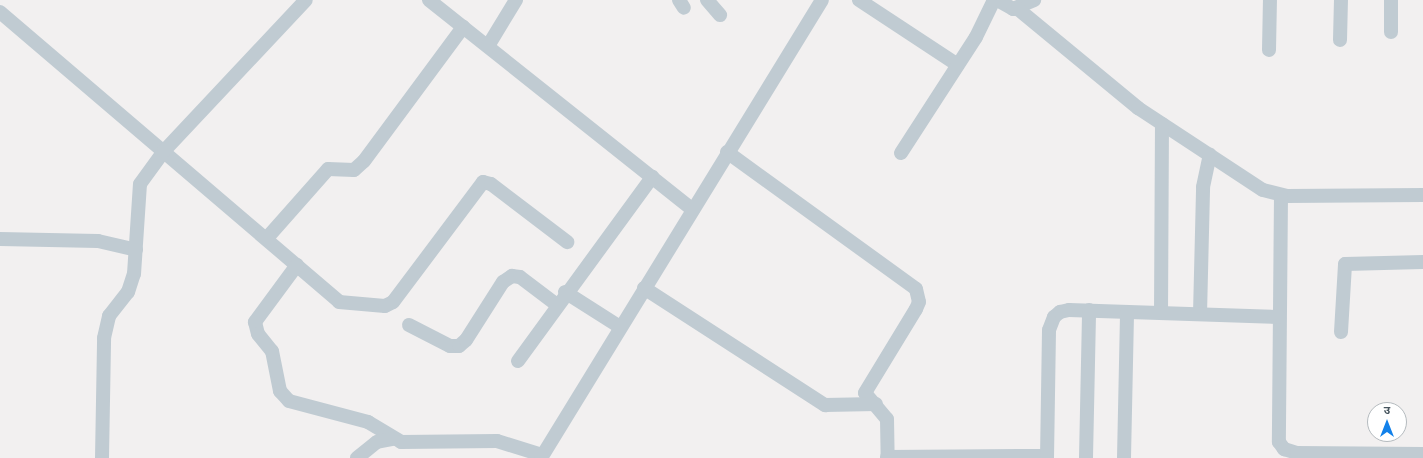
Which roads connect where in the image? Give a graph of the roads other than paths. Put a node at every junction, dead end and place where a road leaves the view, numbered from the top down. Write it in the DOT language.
graph roads {
  1 [pos="306,0"];
  2 [pos="429,0"];
  3 [pos="516,0"];
  4 [pos="707,0"];
  5 [pos="822,0"];
  6 [pos="859,0"];
  7 [pos="995,0"];
  8 [pos="1034,0"];
  9 [pos="1270,0"];
  10 [pos="1341,0"];
  11 [pos="1391,0"];
  12 [pos="1018,9"];
  13 [pos="0,12"];
  14 [pos="720,15"];
  15 [pos="463,28"];
  16 [pos="1391,32"];
  17 [pos="1340,40"];
  18 [pos="488,46"];
  19 [pos="1269,50"];
  20 [pos="958,65"];
  21 [pos="1162,124"];
  22 [pos="164,151"];
  23 [pos="727,152"];
  24 [pos="901,154"];
  25 [pos="1210,155"];
  26 [pos="652,177"];
  27 [pos="1281,195"];
  28 [pos="1423,195"];
  29 [pos="694,210"];
  30 [pos="267,238"];
  31 [pos="0,239"];
  32 [pos="567,242"];
  33 [pos="136,250"];
  34 [pos="1423,262"];
  35 [pos="297,265"];
  36 [pos="644,288"];
  37 [pos="566,292"];
  38 [pos="556,305"];
  39 [pos="1089,310"];
  40 [pos="1127,312"];
  41 [pos="1161,313"];
  42 [pos="1200,314"];
  43 [pos="1279,317"];
  44 [pos="409,326"];
  45 [pos="620,327"];
  46 [pos="1341,332"];
  47 [pos="518,361"];
  48 [pos="876,404"];
  49 [pos="393,439"];
  50 [pos="1423,454"];
  51 [pos="541,457"];
  52 [pos="888,457"];
  53 [pos="1047,457"];
  54 [pos="102,458"];
  55 [pos="357,458"];
  56 [pos="1086,458"];
  57 [pos="1124,458"];
  1 -- 22 [label="street"];
  2 -- 15 [label="street"];
  3 -- 18 [label="street"];
  4 -- 14 [label="street"];
  5 -- 23 [label="street"];
  6 -- 20 [label="street"];
  7 -- 12 [label="street"];
  7 -- 20 [label="street"];
  8 -- 12 [label="street"];
  9 -- 19 [label="street"];
  10 -- 17 [label="street"];
  11 -- 16 [label="street"];
  12 -- 21 [label="street"];
  13 -- 22 [label="street"];
  15 -- 18 [label="street"];
  15 -- 30 [label="street"];
  18 -- 26 [label="street"];
  20 -- 24 [label="street"];
  21 -- 25 [label="street"];
  21 -- 41 [label="street"];
  22 -- 30 [label="street"];
  22 -- 33 [label="street"];
  23 -- 29 [label="street"];
  23 -- 48 [label="street"];
  25 -- 27 [label="street"];
  25 -- 42 [label="street"];
  26 -- 29 [label="street"];
  26 -- 37 [label="street"];
  27 -- 28 [label="street"];
  27 -- 43 [label="street"];
  29 -- 36 [label="street"];
  30 -- 35 [label="street"];
  31 -- 33 [label="street"];
  32 -- 35 [label="street"];
  33 -- 54 [label="street"];
  34 -- 46 [label="street"];
  35 -- 49 [label="street"];
  36 -- 45 [label="street"];
  36 -- 48 [label="street"];
  37 -- 38 [label="street"];
  37 -- 45 [label="street"];
  38 -- 44 [label="street"];
  38 -- 47 [label="street"];
  39 -- 40 [label="street"];
  39 -- 53 [label="street"];
  39 -- 56 [label="street"];
  40 -- 41 [label="street"];
  40 -- 57 [label="street"];
  41 -- 42 [label="street"];
  42 -- 43 [label="street"];
  43 -- 50 [label="street"];
  45 -- 51 [label="street"];
  48 -- 52 [label="street"];
  49 -- 51 [label="street"];
  49 -- 55 [label="street"];
  52 -- 53 [label="street"];
}
